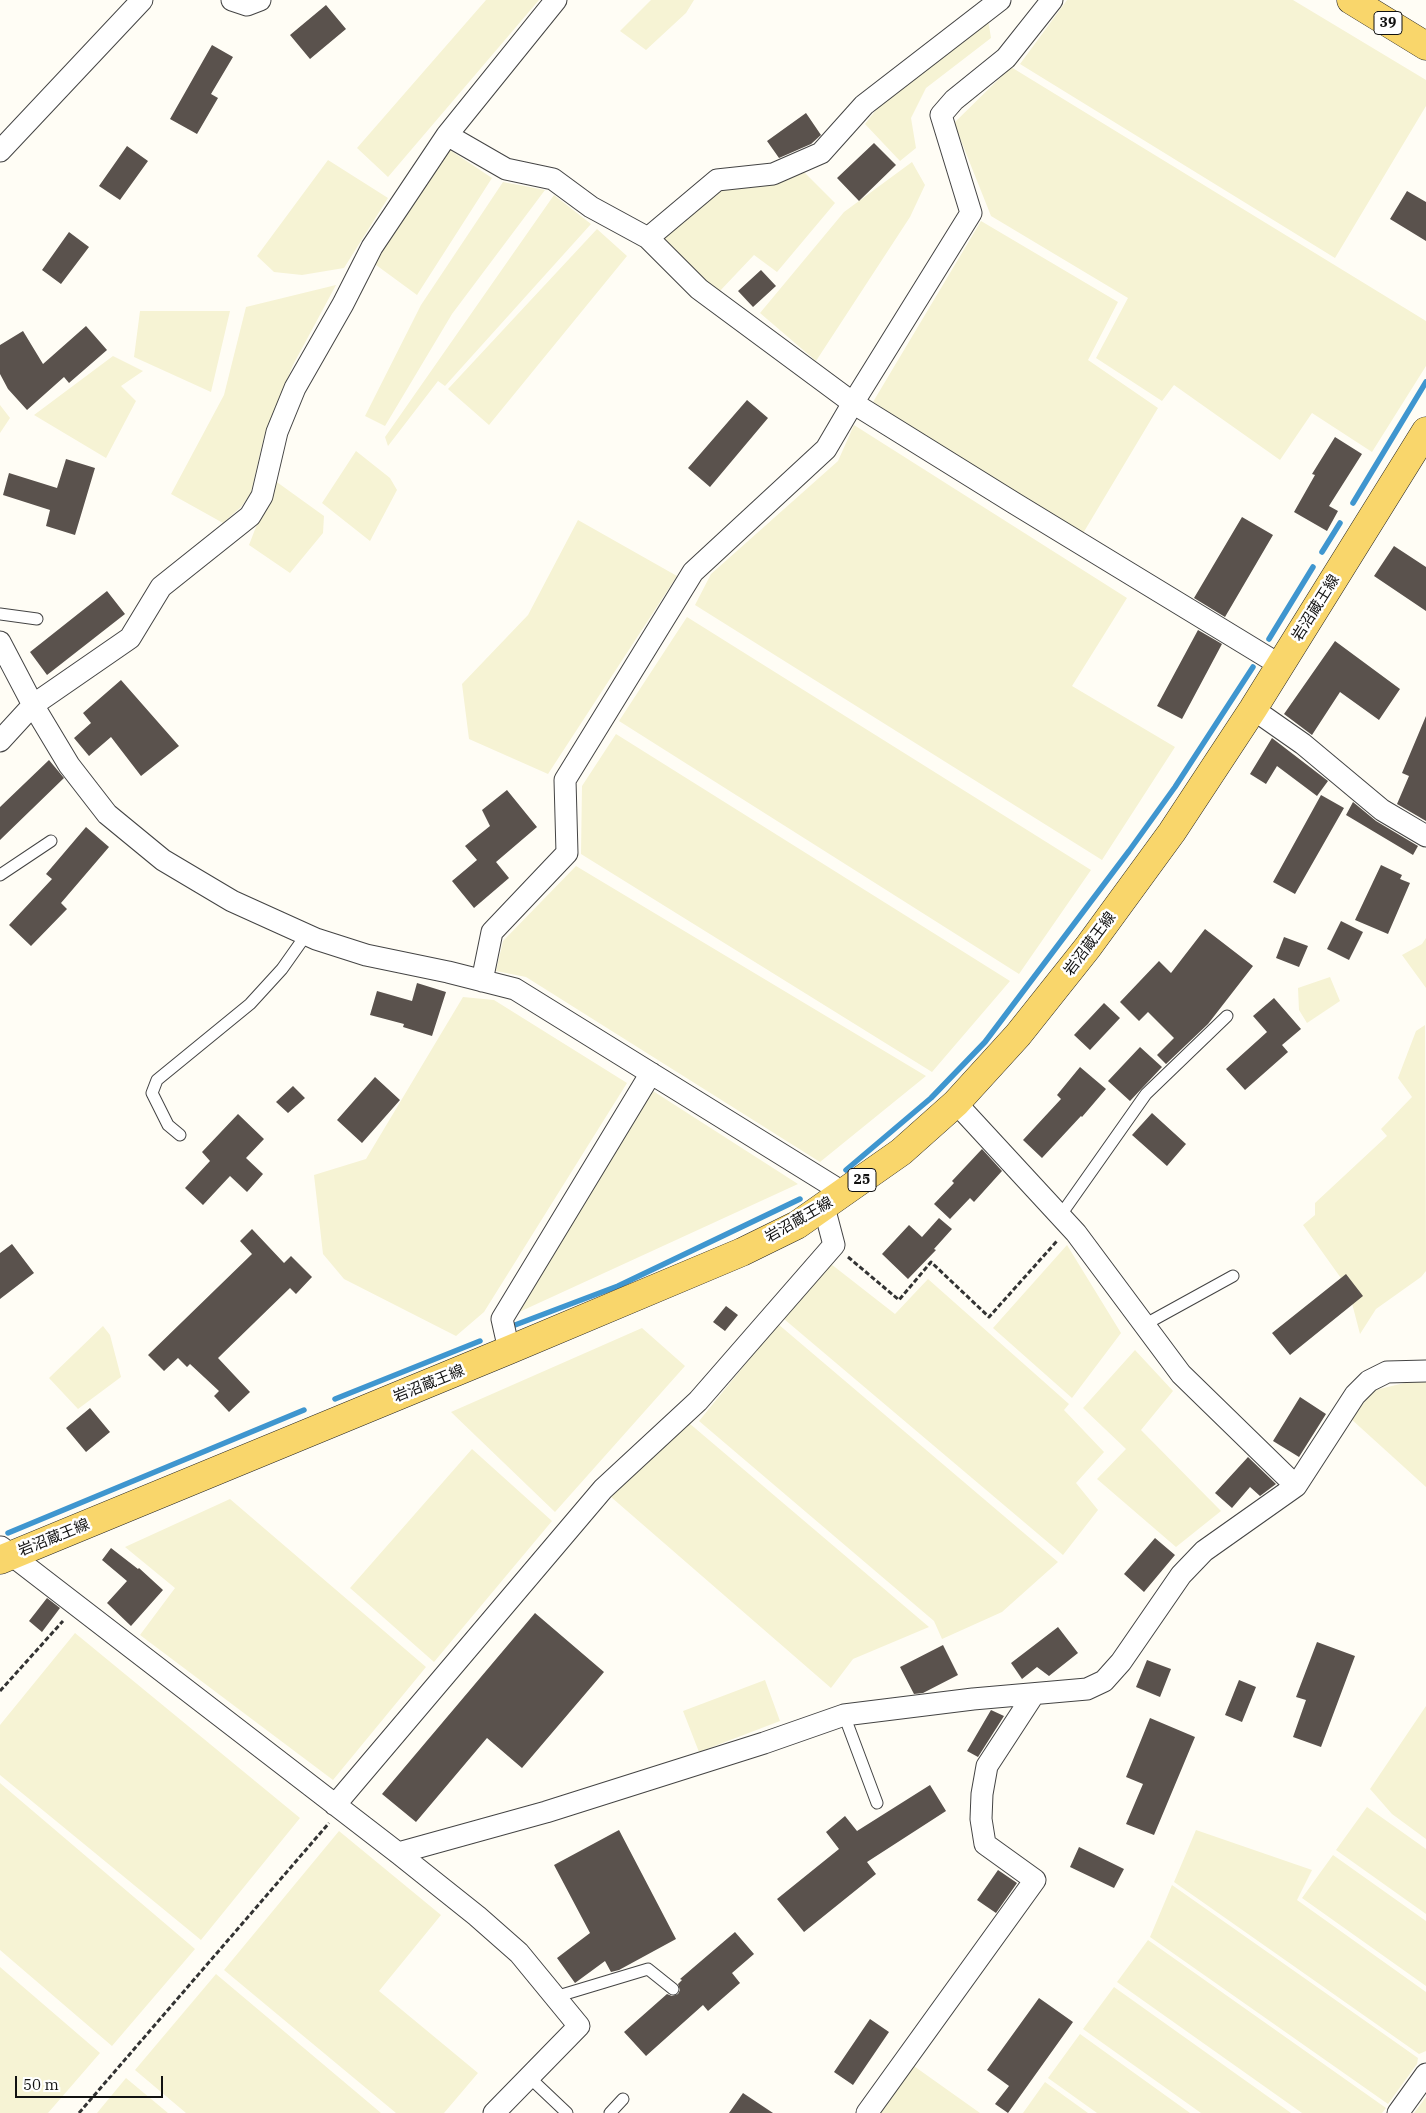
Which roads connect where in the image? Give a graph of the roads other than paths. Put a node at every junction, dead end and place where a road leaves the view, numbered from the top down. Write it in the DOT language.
graph roads {
  1 [pos="142,0"];
  2 [pos="232,0"];
  3 [pos="260,0"];
  4 [pos="556,0"];
  5 [pos="1000,0"];
  6 [pos="1052,0"];
  7 [pos="1351,0"];
  8 [pos="1426,46"];
  9 [pos="447,135"];
  10 [pos="0,151"];
  11 [pos="648,238"];
  12 [pos="852,403"];
  13 [pos="1426,431"];
  14 [pos="0,614"];
  15 [pos="36,619"];
  16 [pos="0,642"];
  17 [pos="1280,665"];
  18 [pos="32,705"];
  19 [pos="1253,709"];
  20 [pos="0,741"];
  21 [pos="1426,836"];
  22 [pos="51,841"];
  23 [pos="0,875"];
  24 [pos="306,934"];
  25 [pos="482,981"];
  26 [pos="1227,1016"];
  27 [pos="651,1073"];
  28 [pos="956,1103"];
  29 [pos="180,1135"];
  30 [pos="834,1200"];
  31 [pos="1065,1221"];
  32 [pos="1233,1276"];
  33 [pos="1144,1325"];
  34 [pos="509,1350"];
  35 [pos="1426,1371"];
  36 [pos="1296,1486"];
  37 [pos="4,1554"];
  38 [pos="1034,1694"];
  39 [pos="844,1715"];
  40 [pos="877,1803"];
  41 [pos="338,1807"];
  42 [pos="398,1853"];
  43 [pos="673,1990"];
  44 [pos="555,1997"];
  45 [pos="1426,2074"];
  46 [pos="529,2076"];
  47 [pos="623,2099"];
  48 [pos="494,2113"];
  49 [pos="567,2113"];
  50 [pos="610,2113"];
  51 [pos="867,2113"];
  52 [pos="1398,2113"];
  1 -- 10 [label="street"];
  2 -- 3 [label="street"];
  4 -- 9 [label="street"];
  5 -- 11 [label="street"];
  6 -- 12 [label="street"];
  7 -- 8 [label="main road, 39"];
  9 -- 11 [label="street"];
  9 -- 18 [label="street"];
  11 -- 12 [label="street"];
  12 -- 17 [label="street"];
  12 -- 25 [label="street"];
  13 -- 17 [label="main road, 岩沼蔵王線 / 25"];
  14 -- 15 [label="lane"];
  16 -- 18 [label="street"];
  17 -- 19 [label="main road, 岩沼蔵王線 / 25"];
  18 -- 20 [label="street"];
  18 -- 24 [label="street"];
  19 -- 21 [label="street"];
  19 -- 28 [label="main road, 岩沼蔵王線 / 25"];
  22 -- 23 [label="lane"];
  24 -- 25 [label="street"];
  24 -- 29 [label="lane"];
  25 -- 27 [label="street"];
  26 -- 31 [label="lane"];
  27 -- 30 [label="street"];
  27 -- 34 [label="street"];
  28 -- 30 [label="main road, 岩沼蔵王線 / 25"];
  28 -- 31 [label="street"];
  30 -- 34 [label="main road, 岩沼蔵王線 / 25"];
  30 -- 41 [label="street"];
  31 -- 33 [label="street"];
  32 -- 33 [label="lane"];
  33 -- 36 [label="street"];
  34 -- 37 [label="main road, 岩沼蔵王線 / 25"];
  35 -- 36 [label="street"];
  36 -- 38 [label="street"];
  37 -- 41 [label="street"];
  38 -- 39 [label="street"];
  38 -- 51 [label="street"];
  39 -- 40 [label="lane"];
  39 -- 42 [label="street"];
  41 -- 42 [label="street"];
  42 -- 44 [label="street"];
  43 -- 44 [label="lane"];
  44 -- 46 [label="street"];
  45 -- 52 [label="street"];
  46 -- 48 [label="street"];
  46 -- 49 [label="lane"];
  47 -- 50 [label="lane"];
}
